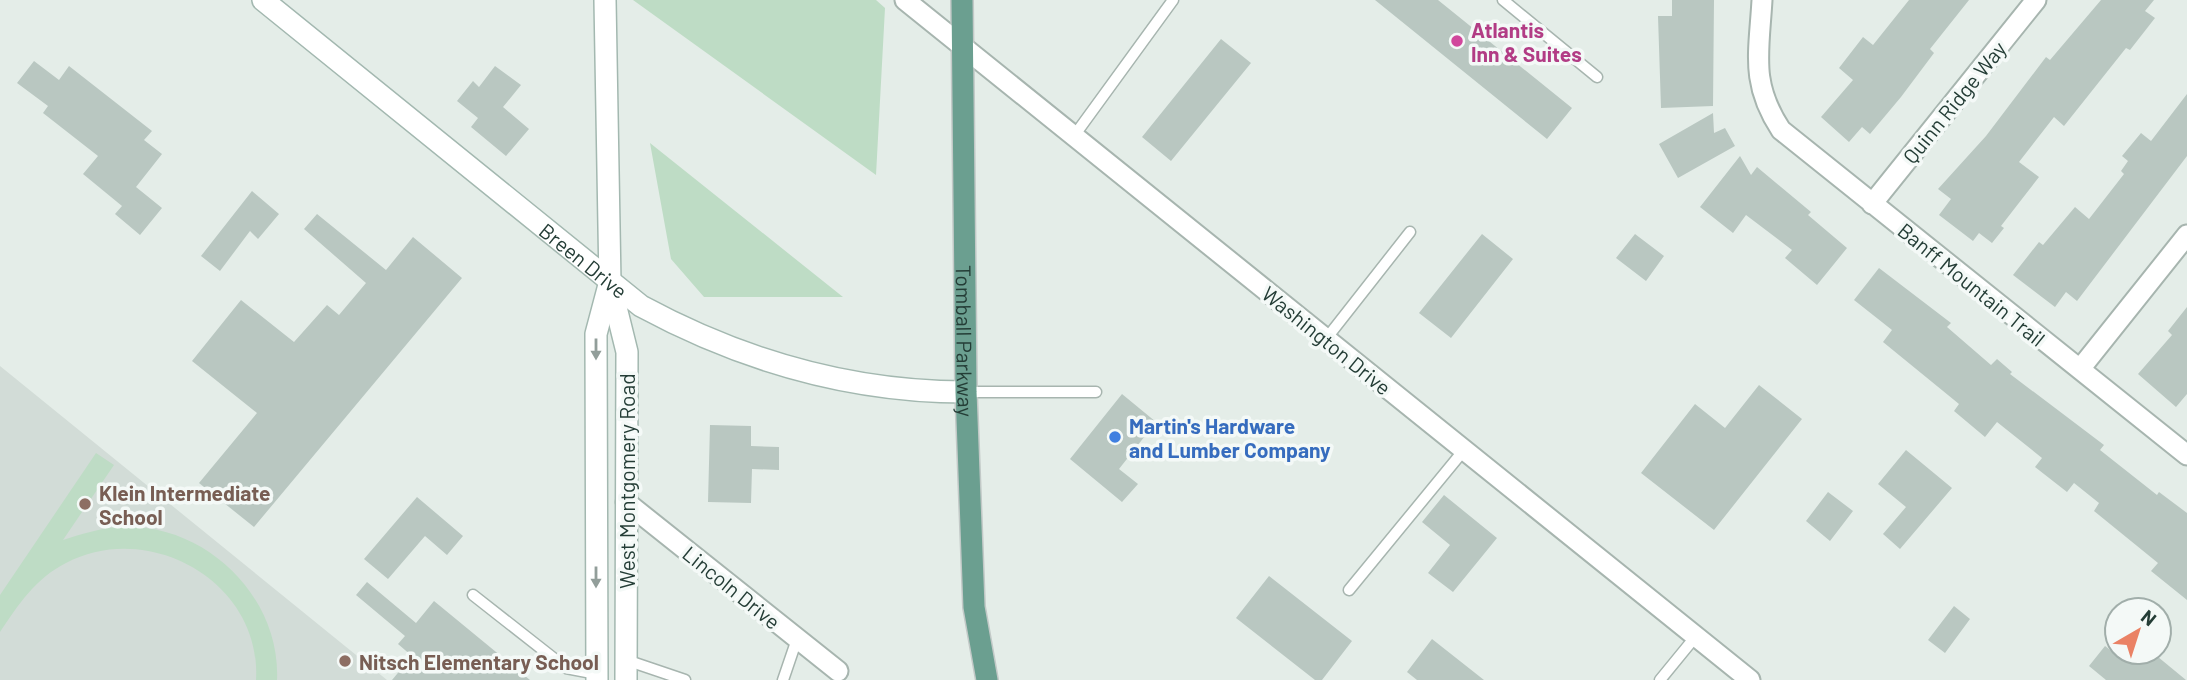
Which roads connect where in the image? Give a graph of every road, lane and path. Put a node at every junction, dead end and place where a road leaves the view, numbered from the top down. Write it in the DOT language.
graph roads {
  1 [pos="263,0"];
  2 [pos="605,0"];
  3 [pos="905,0"];
  4 [pos="962,0"];
  5 [pos="1173,0"];
  6 [pos="1503,0"];
  7 [pos="1762,0"];
  8 [pos="2035,0"];
  9 [pos="962,47"];
  10 [pos="1597,77"];
  11 [pos="1074,136"];
  12 [pos="1872,204"];
  13 [pos="1410,232"];
  14 [pos="2187,235"];
  15 [pos="610,283"];
  16 [pos="1326,339"];
  17 [pos="2080,369"];
  18 [pos="966,391"];
  19 [pos="1096,392"];
  20 [pos="1464,450"];
  21 [pos="2187,455"];
  22 [pos="626,502"];
  23 [pos="1349,590"];
  24 [pos="472,595"];
  25 [pos="1696,636"];
  26 [pos="797,639"];
  27 [pos="626,670"];
  28 [pos="838,671"];
  29 [pos="597,677"];
  30 [pos="685,680"];
  31 [pos="783,680"];
  32 [pos="987,680"];
  33 [pos="1660,680"];
  34 [pos="1751,680"];
  1 -- 15 [label="main road, Breen Drive"];
  2 -- 15 [label="main road, West Montgomery Road"];
  3 -- 9 [label="street, Washington Drive"];
  4 -- 9 [label="main road, Tomball Parkway"];
  5 -- 11 [label="lane"];
  6 -- 10 [label="lane"];
  7 -- 12 [label="street, Banff Mountain Trail"];
  8 -- 12 [label="street, Quinn Ridge Way"];
  9 -- 11 [label="street, Washington Drive"];
  9 -- 18 [label="main road, Tomball Parkway"];
  11 -- 16 [label="street, Washington Drive"];
  12 -- 17 [label="street, Banff Mountain Trail"];
  13 -- 16 [label="lane"];
  14 -- 17 [label="street"];
  15 -- 18 [label="main road, Breen Drive"];
  15 -- 22 [label="main road, West Montgomery Road"];
  15 -- 29 [label="main road, West Montgomery Road, one-way"];
  16 -- 20 [label="street, Washington Drive"];
  17 -- 21 [label="street, Banff Mountain Trail"];
  18 -- 19 [label="lane"];
  18 -- 32 [label="main road, Tomball Parkway"];
  20 -- 23 [label="lane"];
  20 -- 25 [label="street, Washington Drive"];
  22 -- 26 [label="street, Lincoln Drive"];
  22 -- 27 [label="main road, West Montgomery Road"];
  24 -- 29 [label="lane"];
  25 -- 33 [label="lane"];
  25 -- 34 [label="street, Washington Drive"];
  26 -- 28 [label="street, Lincoln Drive"];
  26 -- 31 [label="lane"];
  27 -- 30 [label="lane"];
}
